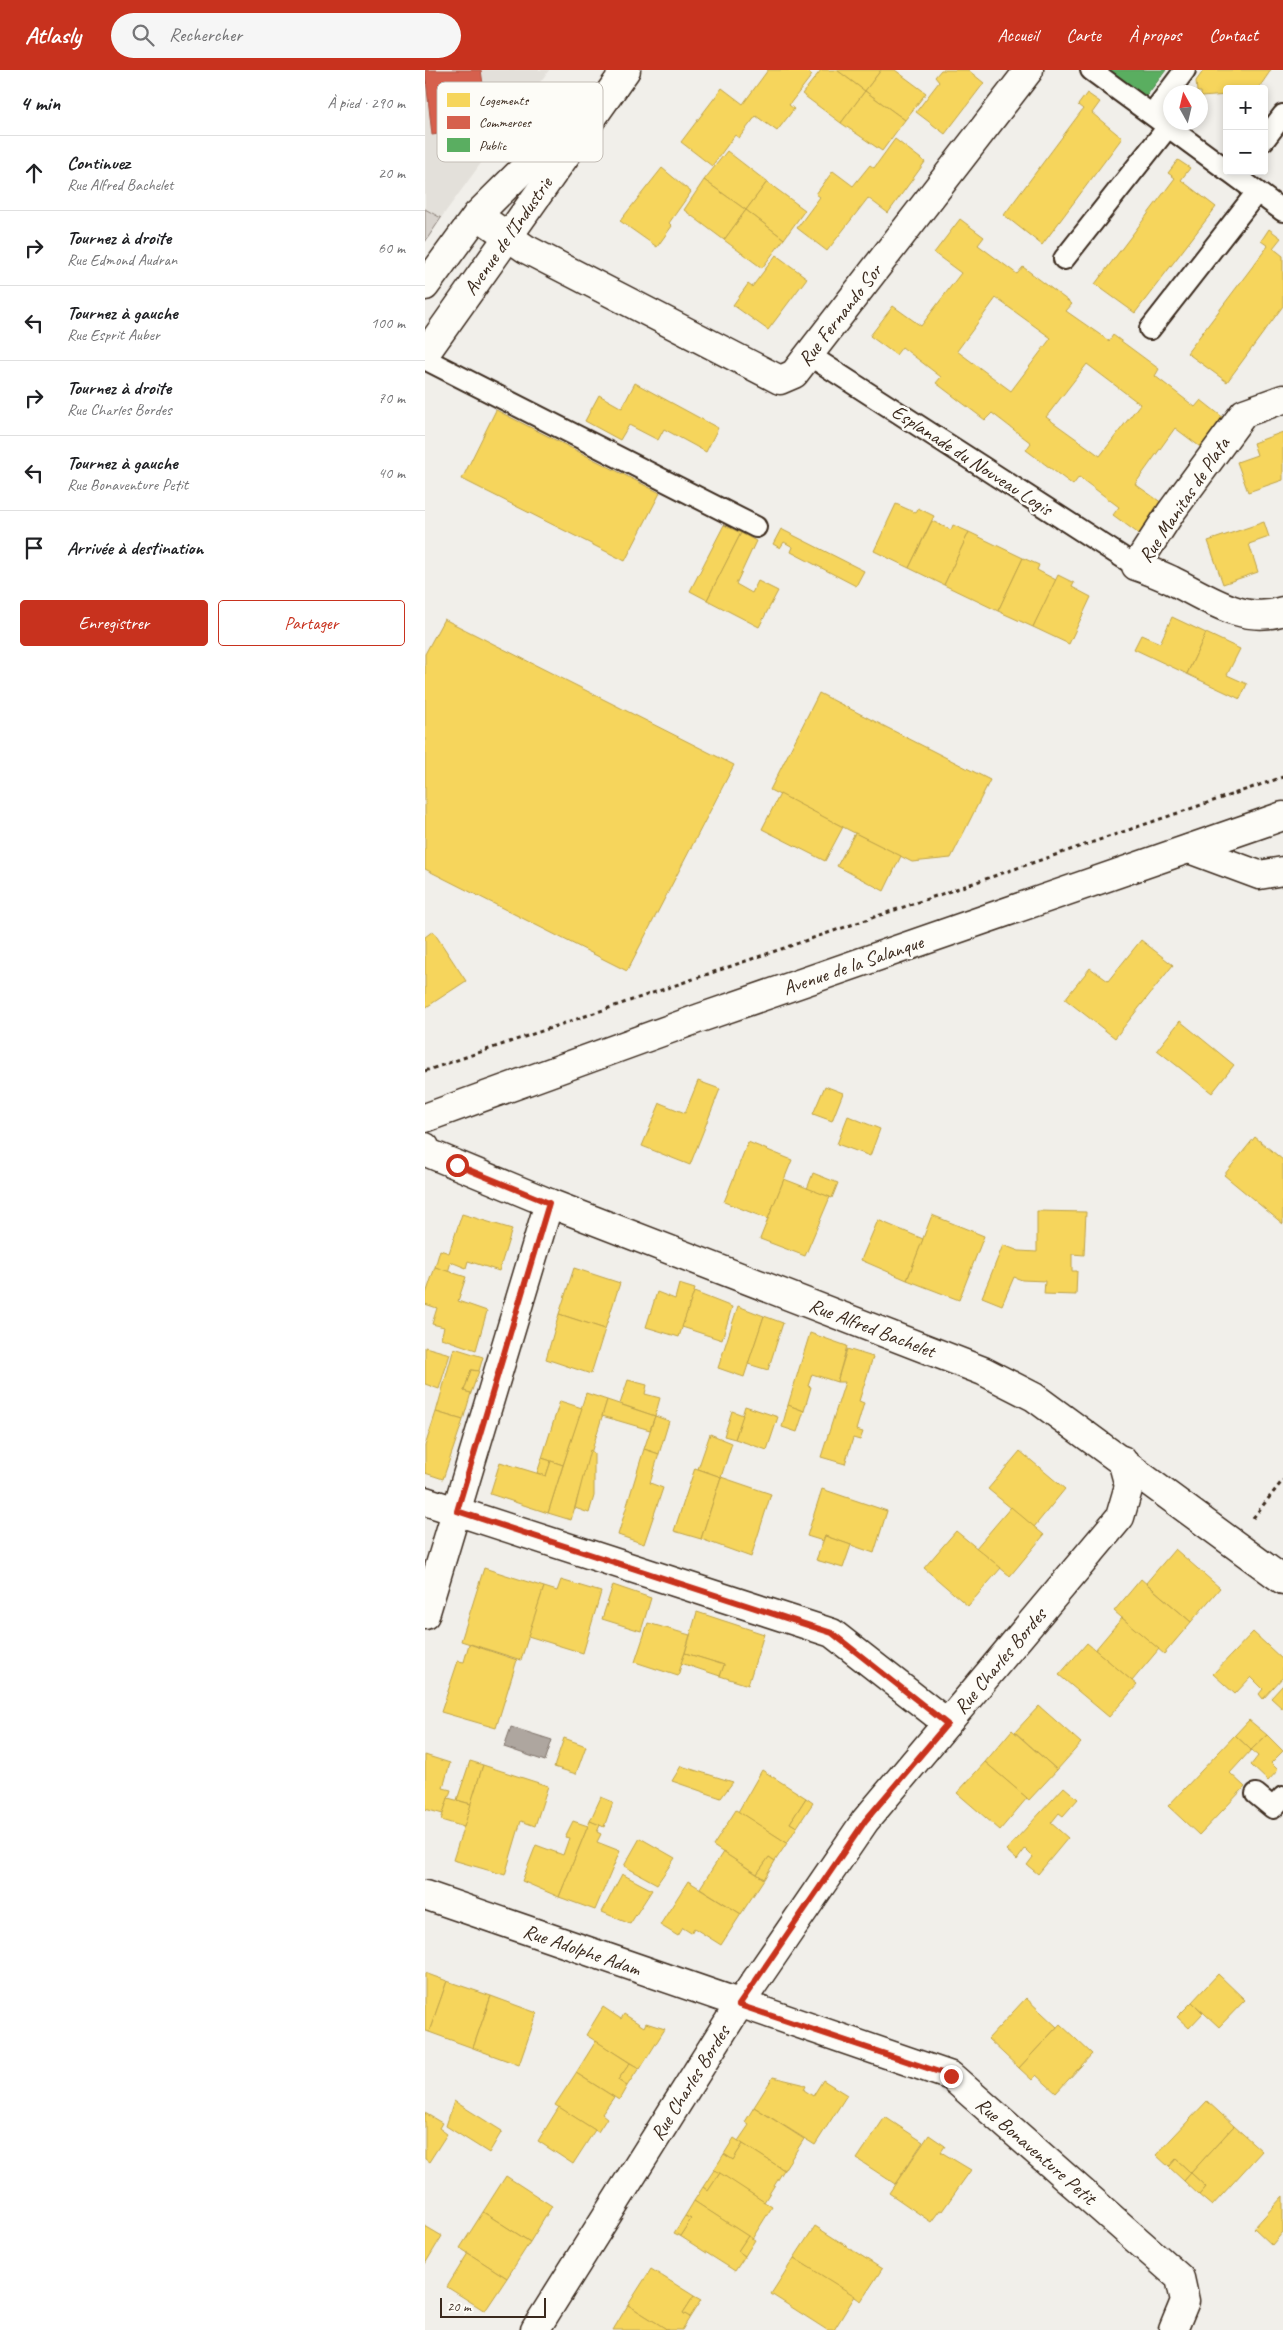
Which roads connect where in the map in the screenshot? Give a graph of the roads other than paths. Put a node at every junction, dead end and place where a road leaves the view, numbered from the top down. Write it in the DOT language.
graph roads {
  1 [pos="625,70"];
  2 [pos="1029,70"];
  3 [pos="1091,70"];
  4 [pos="1185,70"];
  5 [pos="603,92"];
  6 [pos="603,101"];
  7 [pos="1152,114"];
  8 [pos="1283,115"];
  9 [pos="1163,122"];
  10 [pos="1165,130"];
  11 [pos="1174,130"];
  12 [pos="1268,135"];
  13 [pos="531,162"];
  14 [pos="559,162"];
  15 [pos="1223,165"];
  16 [pos="1237,175"];
  17 [pos="1257,192"];
  18 [pos="1283,211"];
  19 [pos="477,215"];
  20 [pos="508,234"];
  21 [pos="1064,260"];
  22 [pos="425,286"];
  23 [pos="1150,329"];
  24 [pos="425,354"];
  25 [pos="809,355"];
  26 [pos="425,359"];
  27 [pos="1283,399"];
  28 [pos="756,528"];
  29 [pos="1136,566"];
  30 [pos="1283,611"];
  31 [pos="1283,816"];
  32 [pos="1189,849"];
  33 [pos="1283,871"];
  34 [pos="425,1118"];
  35 [pos="425,1147"];
  36 [pos="549,1203"];
  37 [pos="1122,1460"];
  38 [pos="425,1501"];
  39 [pos="457,1511"];
  40 [pos="1283,1580"];
  41 [pos="425,1615"];
  42 [pos="947,1724"];
  43 [pos="1256,1794"];
  44 [pos="1283,1797"];
  45 [pos="425,1895"];
  46 [pos="739,2005"];
  47 [pos="535,2330"];
  48 [pos="1173,2330"];
  1 -- 5 [label="street, Avenue de l'Industrie"];
  1 -- 6 [label="street, Avenue de l'Industrie"];
  2 -- 25 [label="street, Rue Fernando Sor"];
  3 -- 7 [label="lane"];
  4 -- 7 [label="lane"];
  7 -- 9 [label="lane"];
  8 -- 12 [label="lane"];
  10 -- 21 [label="lane"];
  11 -- 15 [label="lane"];
  13 -- 19 [label="street, Avenue de l'Industrie"];
  14 -- 20 [label="street, Avenue de l'Industrie"];
  16 -- 17 [label="lane"];
  17 -- 18 [label="lane"];
  17 -- 23 [label="lane"];
  19 -- 20 [label="street, Rue Fernando Sor"];
  19 -- 22 [label="street, Avenue de l'Industrie"];
  20 -- 24 [label="street, Avenue de l'Industrie"];
  20 -- 25 [label="street, Rue Fernando Sor"];
  25 -- 29 [label="lane, Esplanade du Nouveau Logis"];
  26 -- 28 [label="lane"];
  27 -- 29 [label="street, Rue Manitas de Plata"];
  29 -- 30 [label="street, Rue Manitas de Plata"];
  31 -- 32 [label="street, Avenue de la Salanque"];
  32 -- 33 [label="street"];
  32 -- 34 [label="street, Avenue de la Salanque"];
  35 -- 36 [label="street, Rue Alfred Bachelet"];
  36 -- 37 [label="street, Rue Alfred Bachelet"];
  36 -- 39 [label="street"];
  37 -- 40 [label="street, Rue Alfred Bachelet"];
  37 -- 42 [label="street, Rue Charles Bordes"];
  38 -- 39 [label="street"];
  39 -- 41 [label="street"];
  39 -- 42 [label="street"];
  42 -- 46 [label="street, Rue Charles Bordes"];
  43 -- 44 [label="lane"];
  45 -- 46 [label="street, Rue Adolphe Adam"];
  46 -- 47 [label="street, Rue Charles Bordes"];
  46 -- 48 [label="street, Rue Bonaventure Petit"];
}
